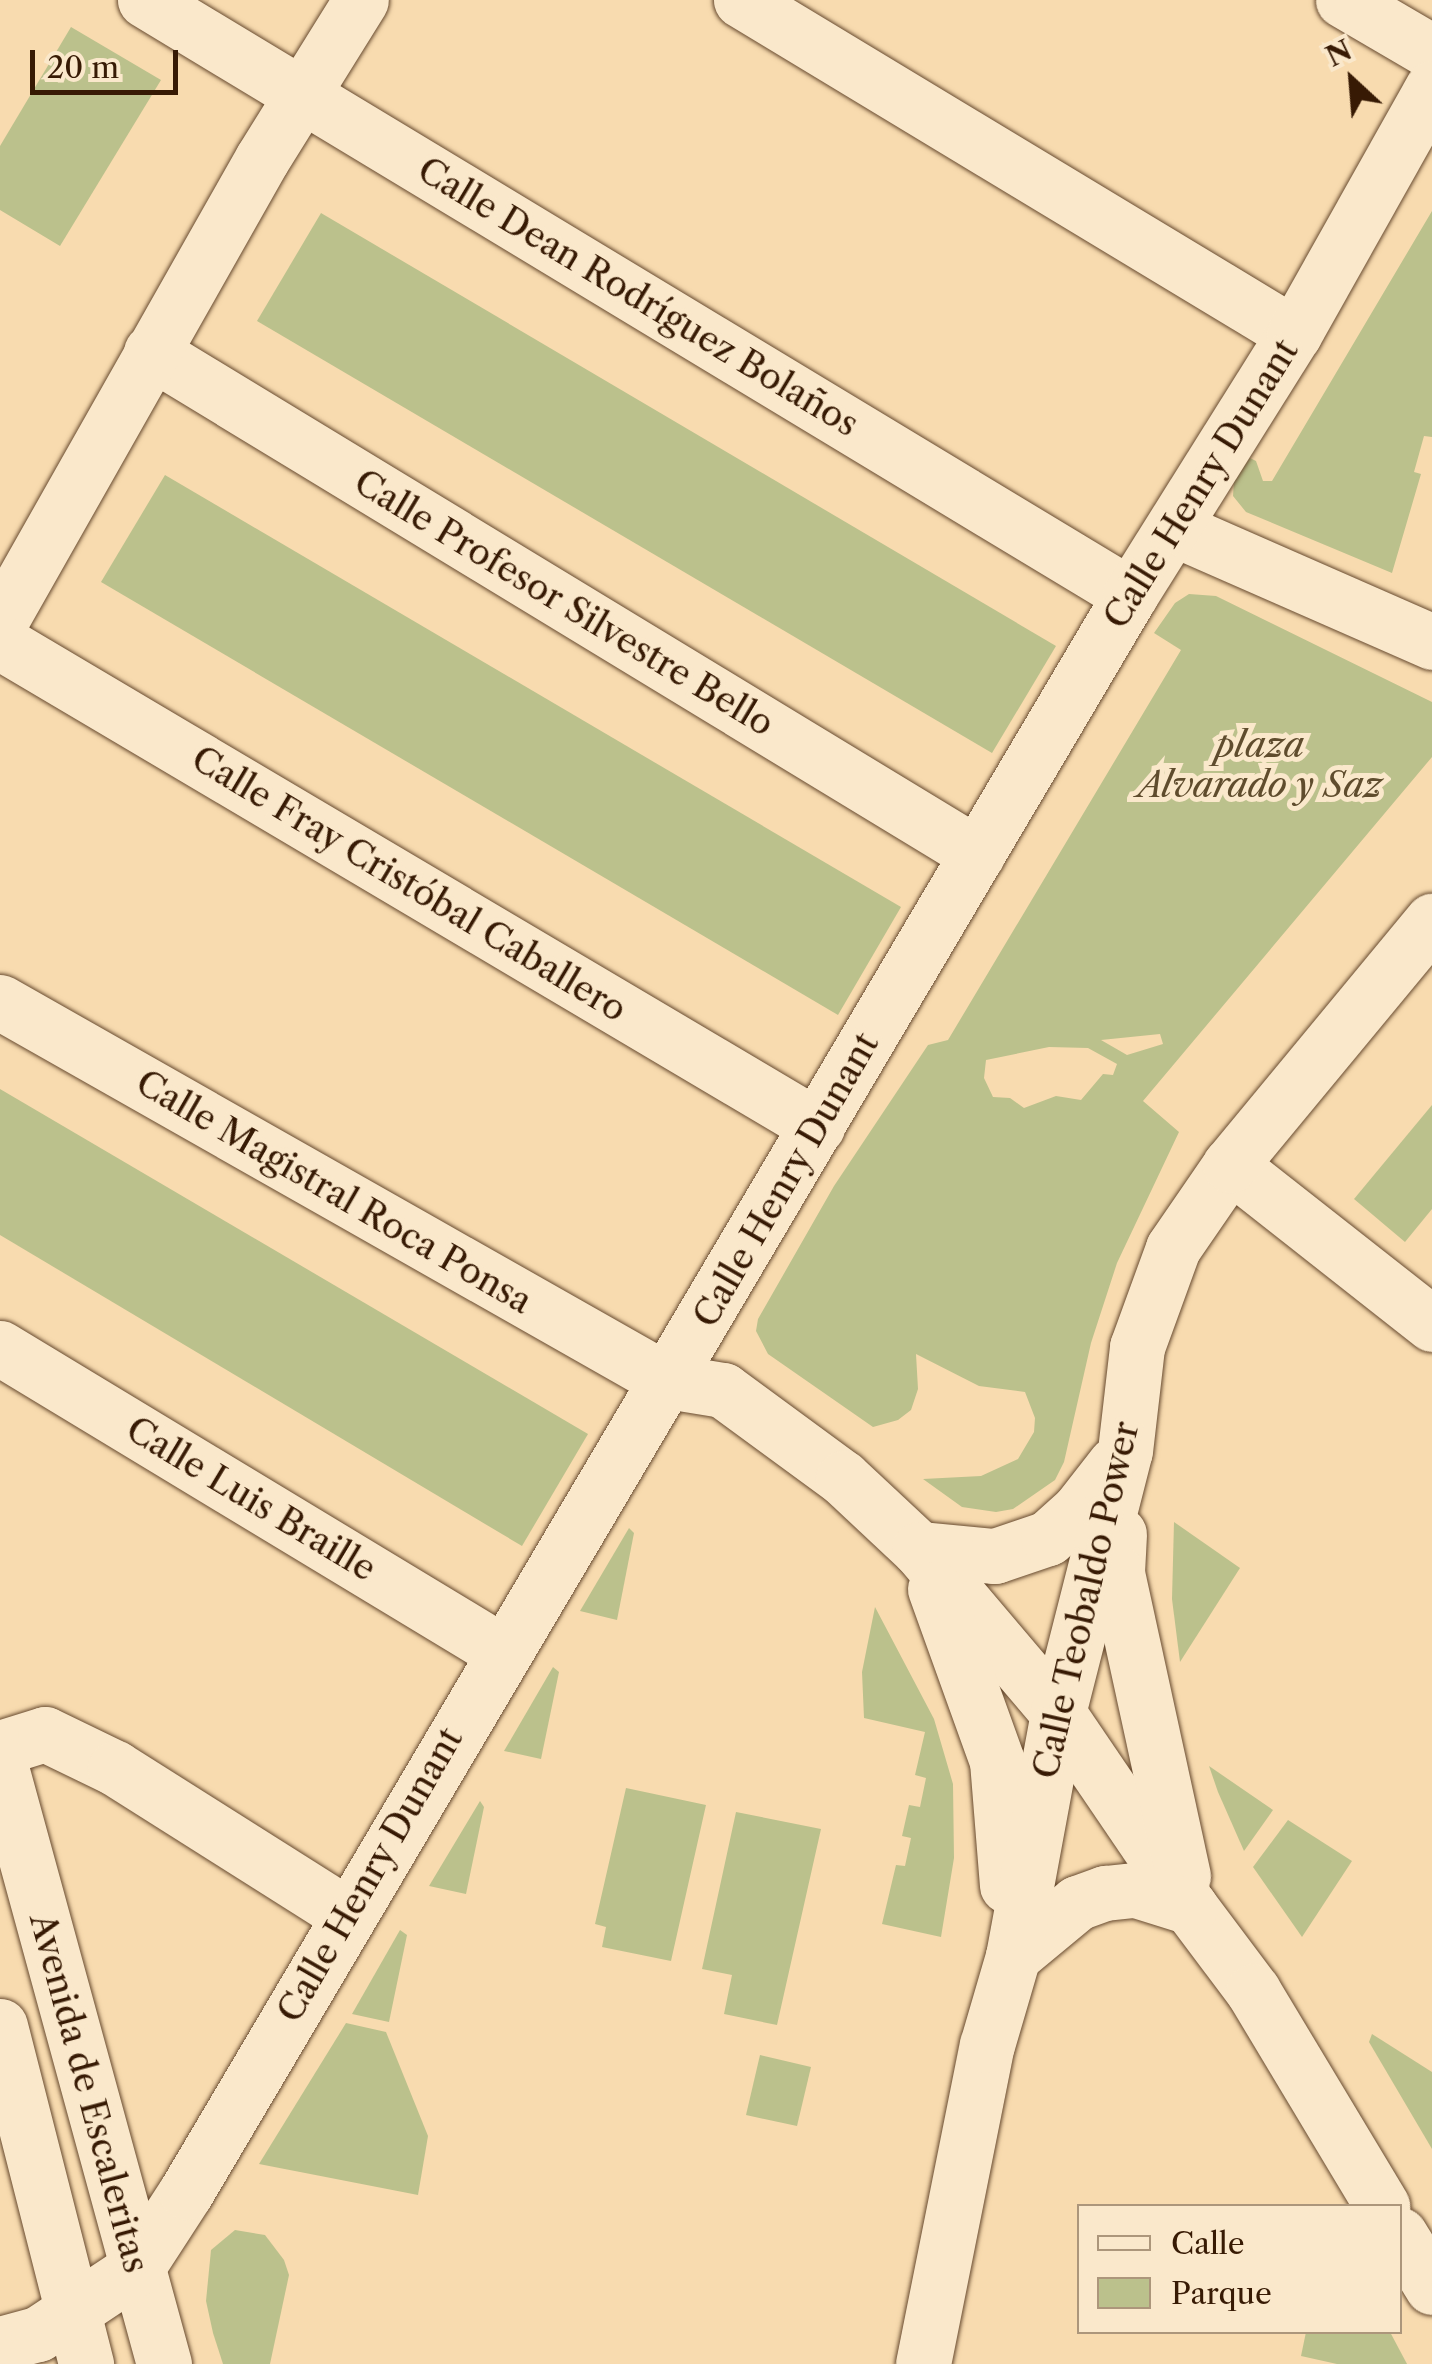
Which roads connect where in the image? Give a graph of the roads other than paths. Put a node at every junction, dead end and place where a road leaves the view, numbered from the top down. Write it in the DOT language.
graph roads {
  1 [pos="146,0"];
  2 [pos="361,0"];
  3 [pos="741,0"];
  4 [pos="1343,0"];
  5 [pos="1432,52"];
  6 [pos="1432,88"];
  7 [pos="304,96"];
  8 [pos="1294,334"];
  9 [pos="151,352"];
  10 [pos="1176,529"];
  11 [pos="1130,596"];
  12 [pos="0,622"];
  13 [pos="0,642"];
  14 [pos="1432,642"];
  15 [pos="977,854"];
  16 [pos="1432,921"];
  17 [pos="0,1002"];
  18 [pos="817,1126"];
  19 [pos="1230,1165"];
  20 [pos="1432,1324"];
  21 [pos="0,1348"];
  22 [pos="668,1382"];
  23 [pos="1125,1451"];
  24 [pos="919,1549"];
  25 [pos="502,1651"];
  26 [pos="1058,1712"];
  27 [pos="0,1748"];
  28 [pos="0,1764"];
  29 [pos="1190,1907"];
  30 [pos="346,1914"];
  31 [pos="1013,1956"];
  32 [pos="0,2026"];
  33 [pos="1381,2204"];
  34 [pos="1402,2238"];
  35 [pos="136,2269"];
  36 [pos="1432,2287"];
  37 [pos="71,2312"];
  38 [pos="0,2344"];
  39 [pos="86,2364"];
  40 [pos="164,2364"];
  41 [pos="923,2364"];
  1 -- 7 [label="street, Calle Dean Rodríguez Bolaños"];
  2 -- 7 [label="street"];
  3 -- 8 [label="street"];
  4 -- 5 [label="street"];
  6 -- 8 [label="street, Calle Henry Dunant"];
  7 -- 9 [label="street"];
  7 -- 11 [label="street, Calle Dean Rodríguez Bolaños"];
  8 -- 10 [label="street, Calle Henry Dunant"];
  9 -- 12 [label="street"];
  9 -- 15 [label="street, Calle Profesor Silvestre Bello"];
  10 -- 11 [label="street, Calle Henry Dunant"];
  10 -- 14 [label="street"];
  11 -- 15 [label="street, Calle Henry Dunant"];
  13 -- 18 [label="street, Calle Fray Cristóbal Caballero"];
  15 -- 18 [label="street, Calle Henry Dunant"];
  16 -- 19 [label="street, Calle Teobaldo Power"];
  17 -- 22 [label="street, Calle Magistral Roca Ponsa"];
  18 -- 22 [label="street, Calle Henry Dunant"];
  19 -- 20 [label="street"];
  19 -- 23 [label="street, Calle Teobaldo Power"];
  21 -- 25 [label="street, Calle Luis Braille"];
  22 -- 24 [label="street"];
  22 -- 25 [label="street, Calle Henry Dunant"];
  23 -- 24 [label="street"];
  23 -- 26 [label="street, Calle Teobaldo Power"];
  23 -- 29 [label="street"];
  24 -- 26 [label="street"];
  24 -- 31 [label="street"];
  25 -- 30 [label="street, Calle Henry Dunant"];
  26 -- 29 [label="street"];
  26 -- 31 [label="street, Calle Teobaldo Power"];
  27 -- 30 [label="street"];
  28 -- 35 [label="street, Avenida de Escaleritas"];
  29 -- 31 [label="street"];
  29 -- 33 [label="street"];
  30 -- 35 [label="street, Calle Henry Dunant"];
  31 -- 41 [label="street, Calle Teobaldo Power"];
  32 -- 37 [label="street, Avenida de Escaleritas"];
  34 -- 36 [label="street"];
  35 -- 37 [label="street"];
  35 -- 40 [label="street, Avenida de Escaleritas"];
  37 -- 38 [label="street"];
  37 -- 39 [label="street, Avenida de Escaleritas"];
}
